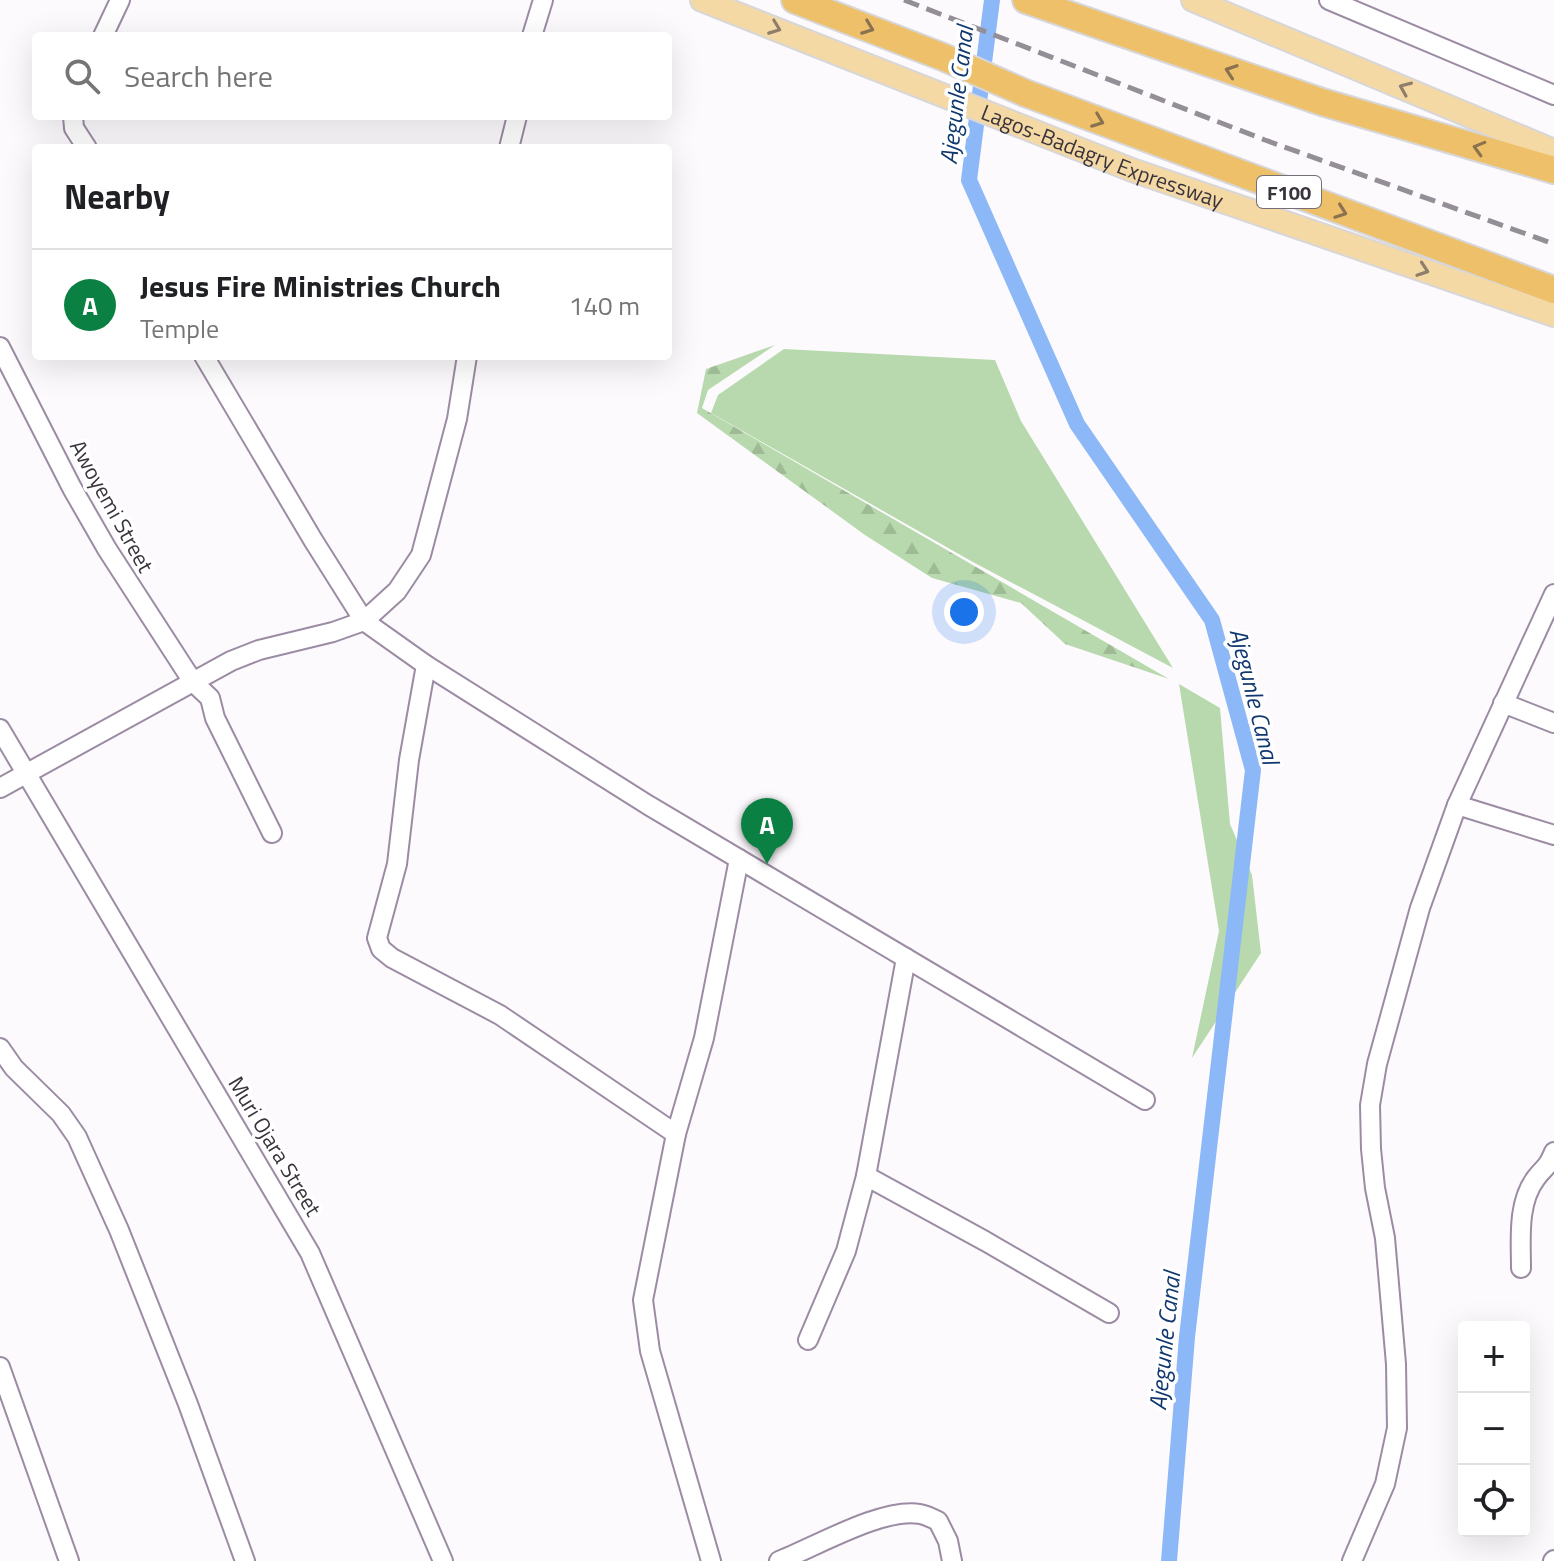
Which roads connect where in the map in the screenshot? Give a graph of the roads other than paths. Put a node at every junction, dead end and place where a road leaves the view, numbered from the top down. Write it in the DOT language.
graph roads {
  1 [pos="120,0"];
  2 [pos="543,0"];
  3 [pos="702,0"];
  4 [pos="795,0"];
  5 [pos="1193,0"];
  6 [pos="1329,0"];
  7 [pos="1037,4"];
  8 [pos="105,32"];
  9 [pos="533,32"];
  10 [pos="1554,95"];
  11 [pos="73,120"];
  12 [pos="516,120"];
  13 [pos="84,144"];
  14 [pos="510,144"];
  15 [pos="1554,151"];
  16 [pos="1554,170"];
  17 [pos="1554,290"];
  18 [pos="1554,315"];
  19 [pos="0,347"];
  20 [pos="206,360"];
  21 [pos="466,360"];
  22 [pos="1554,594"];
  23 [pos="364,621"];
  24 [pos="426,665"];
  25 [pos="193,682"];
  26 [pos="1503,703"];
  27 [pos="1554,723"];
  28 [pos="0,729"];
  29 [pos="28,774"];
  30 [pos="0,788"];
  31 [pos="1457,805"];
  32 [pos="272,833"];
  33 [pos="1554,835"];
  34 [pos="739,859"];
  35 [pos="906,958"];
  36 [pos="0,1048"];
  37 [pos="1145,1100"];
  38 [pos="676,1134"];
  39 [pos="1552,1163"];
  40 [pos="866,1176"];
  41 [pos="1521,1268"];
  42 [pos="1109,1313"];
  43 [pos="808,1340"];
  44 [pos="0,1367"];
  45 [pos="69,1561"];
  46 [pos="245,1561"];
  47 [pos="443,1561"];
  48 [pos="711,1561"];
  49 [pos="779,1561"];
  50 [pos="952,1561"];
  51 [pos="1352,1561"];
  1 -- 8 [label="street"];
  2 -- 9 [label="street"];
  3 -- 18 [label="main road, Lagos-Badagry Expressway, one-way"];
  4 -- 17 [label="highway, Lagos-Badagry Expressway / F100, one-way"];
  15 -- 5 [label="main road, one-way"];
  6 -- 10 [label="street"];
  16 -- 7 [label="highway, one-way"];
  11 -- 13 [label="street"];
  12 -- 14 [label="street"];
  19 -- 25 [label="street, Awoyemi Street"];
  20 -- 23 [label="street"];
  21 -- 23 [label="street"];
  22 -- 26 [label="street"];
  23 -- 24 [label="street"];
  23 -- 25 [label="street"];
  24 -- 34 [label="street"];
  24 -- 38 [label="street"];
  25 -- 29 [label="street"];
  25 -- 32 [label="street, Awoyemi Street"];
  26 -- 27 [label="street"];
  26 -- 31 [label="street"];
  28 -- 29 [label="street, Muri Ojara Street"];
  29 -- 30 [label="street"];
  29 -- 47 [label="street, Muri Ojara Street"];
  31 -- 33 [label="street"];
  31 -- 51 [label="street"];
  34 -- 35 [label="street"];
  34 -- 38 [label="street"];
  35 -- 37 [label="street"];
  35 -- 40 [label="street"];
  36 -- 46 [label="street"];
  38 -- 48 [label="street"];
  39 -- 41 [label="street"];
  40 -- 42 [label="street"];
  40 -- 43 [label="street"];
  44 -- 45 [label="street"];
  49 -- 50 [label="street"];
}
